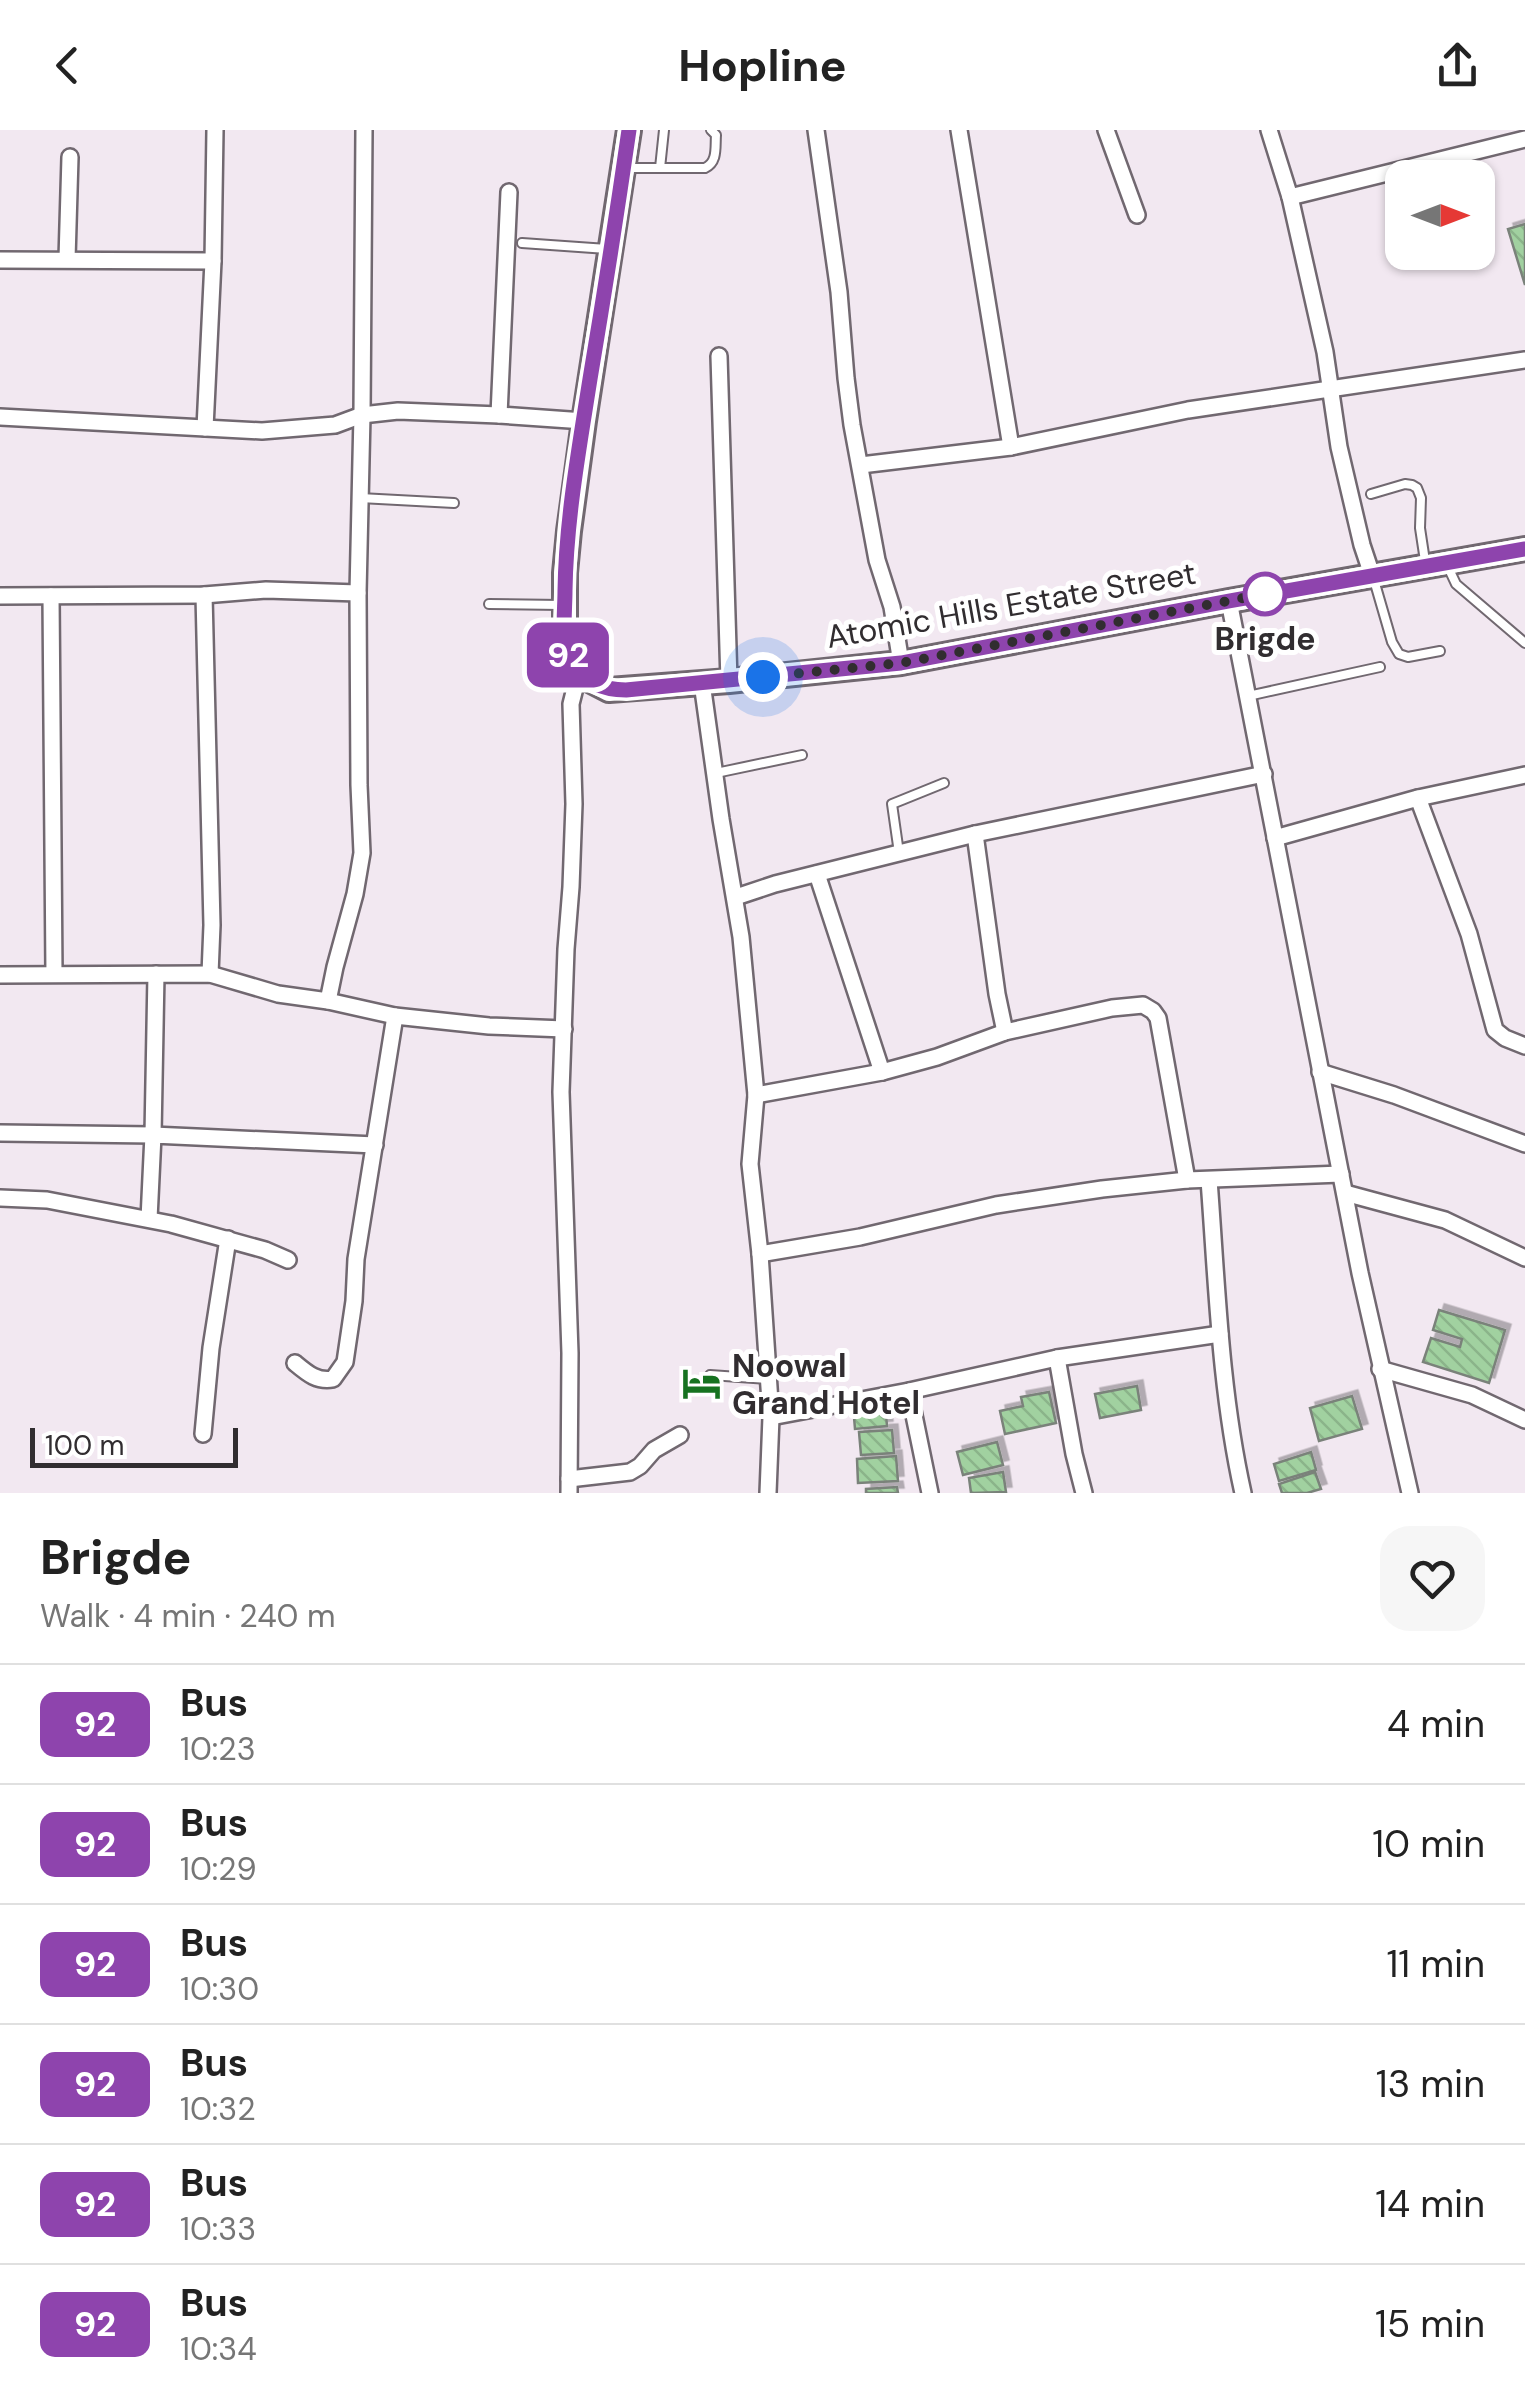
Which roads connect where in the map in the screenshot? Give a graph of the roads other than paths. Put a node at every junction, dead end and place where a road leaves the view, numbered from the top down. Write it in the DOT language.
graph roads {
  1 [pos="215,130"];
  2 [pos="364,130"];
  3 [pos="630,130"];
  4 [pos="664,130"];
  5 [pos="711,130"];
  6 [pos="816,130"];
  7 [pos="959,130"];
  8 [pos="1106,130"];
  9 [pos="1270,130"];
  10 [pos="1525,139"];
  11 [pos="70,157"];
  12 [pos="624,168"];
  13 [pos="660,168"];
  14 [pos="509,192"];
  15 [pos="1290,197"];
  16 [pos="1136,214"];
  17 [pos="522,242"];
  18 [pos="611,250"];
  19 [pos="67,259"];
  20 [pos="0,260"];
  21 [pos="213,260"];
  22 [pos="719,356"];
  23 [pos="1525,360"];
  24 [pos="1332,390"];
  25 [pos="362,414"];
  26 [pos="499,414"];
  27 [pos="0,417"];
  28 [pos="584,421"];
  29 [pos="205,428"];
  30 [pos="1010,447"];
  31 [pos="861,465"];
  32 [pos="1371,494"];
  33 [pos="360,498"];
  34 [pos="454,503"];
  35 [pos="1525,549"];
  36 [pos="1436,564"];
  37 [pos="1372,575"];
  38 [pos="358,592"];
  39 [pos="204,594"];
  40 [pos="0,596"];
  41 [pos="51,596"];
  42 [pos="1229,601"];
  43 [pos="489,604"];
  44 [pos="565,605"];
  45 [pos="1525,644"];
  46 [pos="1440,652"];
  47 [pos="901,663"];
  48 [pos="1380,667"];
  49 [pos="582,676"];
  50 [pos="729,681"];
  51 [pos="702,683"];
  52 [pos="1248,696"];
  53 [pos="802,755"];
  54 [pos="716,773"];
  55 [pos="1264,774"];
  56 [pos="1525,775"];
  57 [pos="944,783"];
  58 [pos="1418,798"];
  59 [pos="975,834"];
  60 [pos="1275,838"];
  61 [pos="899,853"];
  62 [pos="817,874"];
  63 [pos="736,897"];
  64 [pos="54,974"];
  65 [pos="156,974"];
  66 [pos="210,974"];
  67 [pos="0,975"];
  68 [pos="328,1001"];
  69 [pos="395,1016"];
  70 [pos="564,1028"];
  71 [pos="1005,1032"];
  72 [pos="1525,1046"];
  73 [pos="882,1072"];
  74 [pos="1320,1072"];
  75 [pos="756,1095"];
  76 [pos="0,1132"];
  77 [pos="153,1135"];
  78 [pos="1525,1144"];
  79 [pos="375,1145"];
  80 [pos="1341,1174"];
  81 [pos="1187,1180"];
  82 [pos="1209,1180"];
  83 [pos="1345,1193"];
  84 [pos="0,1198"];
  85 [pos="149,1219"];
  86 [pos="228,1240"];
  87 [pos="760,1254"];
  88 [pos="1525,1258"];
  89 [pos="288,1260"];
  90 [pos="1220,1334"];
  91 [pos="1057,1358"];
  92 [pos="295,1363"];
  93 [pos="1380,1369"];
  94 [pos="710,1375"];
  95 [pos="768,1379"];
  96 [pos="909,1391"];
  97 [pos="771,1417"];
  98 [pos="1525,1420"];
  99 [pos="204,1434"];
  100 [pos="680,1436"];
  101 [pos="569,1486"];
  102 [pos="768,1493"];
  103 [pos="930,1493"];
  104 [pos="1084,1493"];
  105 [pos="1243,1493"];
  106 [pos="1410,1493"];
  1 -- 21 [label="street"];
  2 -- 25 [label="street"];
  3 -- 12 [label="street"];
  4 -- 13 [label="lane"];
  5 -- 13 [label="lane"];
  6 -- 31 [label="street"];
  7 -- 30 [label="street"];
  8 -- 16 [label="street"];
  9 -- 15 [label="street"];
  10 -- 15 [label="street"];
  11 -- 19 [label="street"];
  12 -- 13 [label="lane"];
  12 -- 18 [label="street"];
  14 -- 26 [label="street"];
  15 -- 24 [label="street"];
  17 -- 18 [label="lane"];
  18 -- 28 [label="street"];
  19 -- 20 [label="street"];
  19 -- 21 [label="street"];
  21 -- 29 [label="street"];
  22 -- 50 [label="street"];
  23 -- 24 [label="street"];
  24 -- 30 [label="street"];
  24 -- 37 [label="street"];
  25 -- 26 [label="street"];
  25 -- 29 [label="street"];
  25 -- 33 [label="street"];
  26 -- 28 [label="street"];
  27 -- 29 [label="street"];
  28 -- 44 [label="street"];
  30 -- 31 [label="street"];
  31 -- 47 [label="street"];
  32 -- 36 [label="lane"];
  33 -- 34 [label="lane"];
  33 -- 38 [label="street"];
  35 -- 36 [label="street, Atomic Hills Estate Street"];
  36 -- 37 [label="street, Atomic Hills Estate Street"];
  36 -- 45 [label="lane"];
  37 -- 42 [label="street, Atomic Hills Estate Street"];
  37 -- 46 [label="lane"];
  38 -- 39 [label="street"];
  38 -- 68 [label="street"];
  39 -- 41 [label="street"];
  39 -- 66 [label="street"];
  40 -- 41 [label="street"];
  41 -- 64 [label="street"];
  42 -- 47 [label="street, Atomic Hills Estate Street"];
  42 -- 52 [label="street"];
  43 -- 44 [label="lane"];
  44 -- 49 [label="street"];
  47 -- 50 [label="street, Atomic Hills Estate Street"];
  48 -- 52 [label="lane"];
  49 -- 51 [label="street, Atomic Hills Estate Street"];
  49 -- 70 [label="street"];
  50 -- 51 [label="street, Atomic Hills Estate Street"];
  51 -- 54 [label="street"];
  52 -- 55 [label="street"];
  53 -- 54 [label="lane"];
  54 -- 63 [label="street"];
  55 -- 59 [label="street"];
  55 -- 60 [label="street"];
  56 -- 58 [label="street"];
  57 -- 61 [label="lane"];
  58 -- 60 [label="street"];
  58 -- 72 [label="street"];
  59 -- 61 [label="street"];
  59 -- 71 [label="street"];
  60 -- 74 [label="street"];
  61 -- 62 [label="street"];
  62 -- 63 [label="street"];
  62 -- 73 [label="street"];
  63 -- 75 [label="street"];
  64 -- 65 [label="street"];
  64 -- 67 [label="street"];
  65 -- 66 [label="street"];
  65 -- 77 [label="street"];
  66 -- 68 [label="street"];
  68 -- 69 [label="street"];
  69 -- 70 [label="street"];
  69 -- 79 [label="street"];
  70 -- 101 [label="street"];
  71 -- 73 [label="street"];
  71 -- 81 [label="street"];
  73 -- 75 [label="street"];
  74 -- 78 [label="street"];
  74 -- 80 [label="street"];
  75 -- 87 [label="street"];
  76 -- 77 [label="street"];
  77 -- 79 [label="street"];
  77 -- 85 [label="street"];
  79 -- 92 [label="street"];
  80 -- 82 [label="street"];
  80 -- 83 [label="street"];
  81 -- 82 [label="street"];
  81 -- 87 [label="street"];
  82 -- 90 [label="street"];
  83 -- 88 [label="street"];
  83 -- 93 [label="street"];
  84 -- 85 [label="street"];
  85 -- 86 [label="street"];
  86 -- 89 [label="street"];
  86 -- 99 [label="street"];
  87 -- 95 [label="street"];
  90 -- 91 [label="street"];
  90 -- 105 [label="street"];
  91 -- 96 [label="street"];
  91 -- 104 [label="street"];
  93 -- 98 [label="street"];
  93 -- 106 [label="street"];
  94 -- 95 [label="lane"];
  95 -- 97 [label="street"];
  96 -- 97 [label="street"];
  96 -- 103 [label="street"];
  97 -- 102 [label="street"];
  100 -- 101 [label="street"];
}
